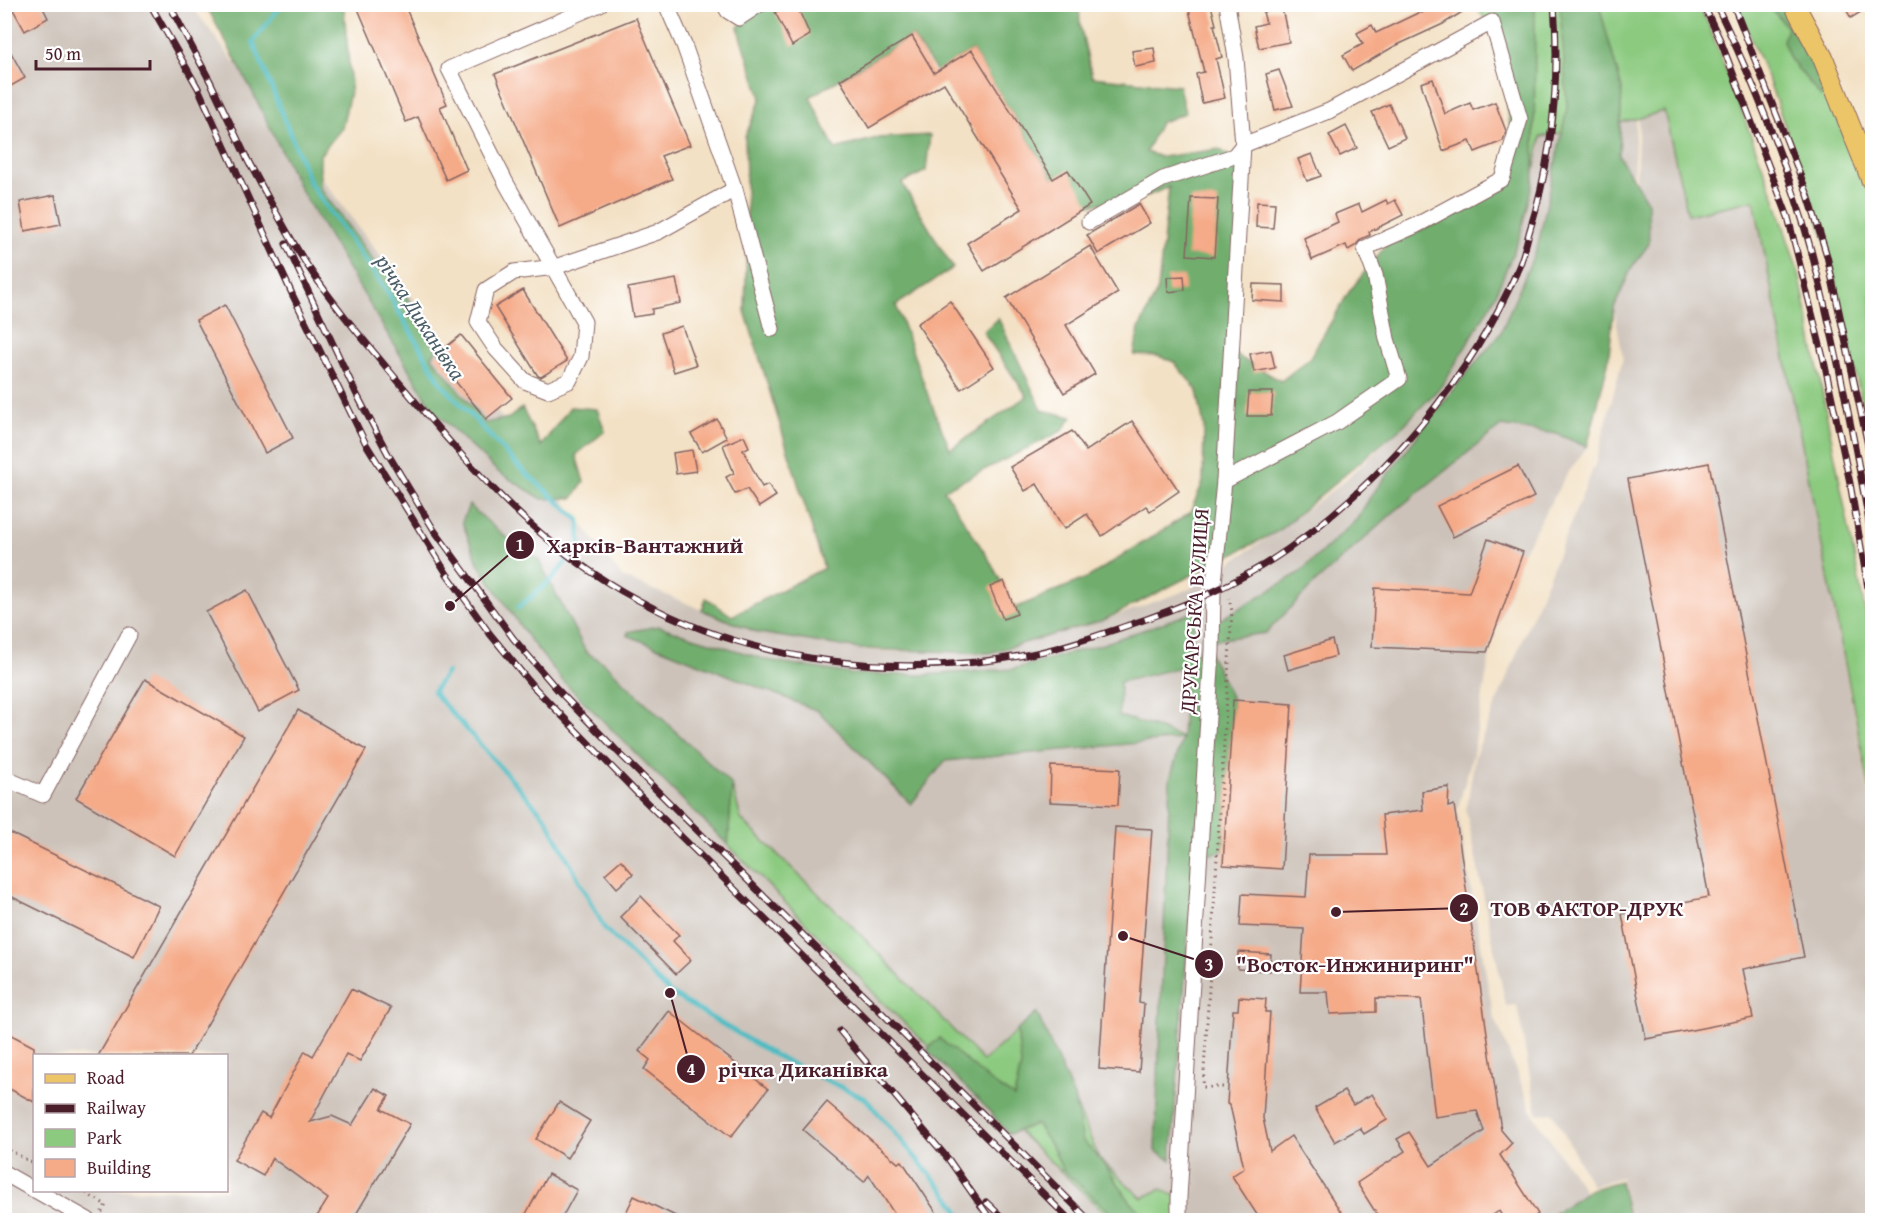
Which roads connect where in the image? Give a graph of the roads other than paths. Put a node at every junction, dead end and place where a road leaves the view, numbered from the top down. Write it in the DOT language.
graph roads {
  1 [pos="600,4"];
  2 [pos="666,4"];
  3 [pos="724,4"];
  4 [pos="760,4"];
  5 [pos="1227,4"];
  6 [pos="1794,4"];
  7 [pos="1244,145"];
  8 [pos="1872,182"];
  9 [pos="735,189"];
  10 [pos="1089,222"];
  11 [pos="555,267"];
  12 [pos="772,329"];
  13 [pos="1224,481"];
  14 [pos="129,635"];
  15 [pos="4,778"];
  16 [pos="4,1173"];
  17 [pos="33,1189"];
  18 [pos="38,1192"];
  19 [pos="88,1221"];
  20 [pos="1179,1221"];
  1 -- 11 [label="street"];
  2 -- 9 [label="street"];
  3 -- 4 [label="street"];
  5 -- 7 [label="street, ДРУКАРСЬКА ВУЛИЦЯ"];
  6 -- 8 [label="main road"];
  7 -- 10 [label="street"];
  7 -- 13 [label="street, ДРУКАРСЬКА ВУЛИЦЯ"];
  7 -- 13 [label="street"];
  9 -- 11 [label="street"];
  9 -- 12 [label="street"];
  11 -- 11 [label="street"];
  13 -- 20 [label="street, ДРУКАРСЬКА ВУЛИЦЯ"];
  14 -- 15 [label="street"];
  16 -- 17 [label="street"];
  18 -- 19 [label="street"];
}
